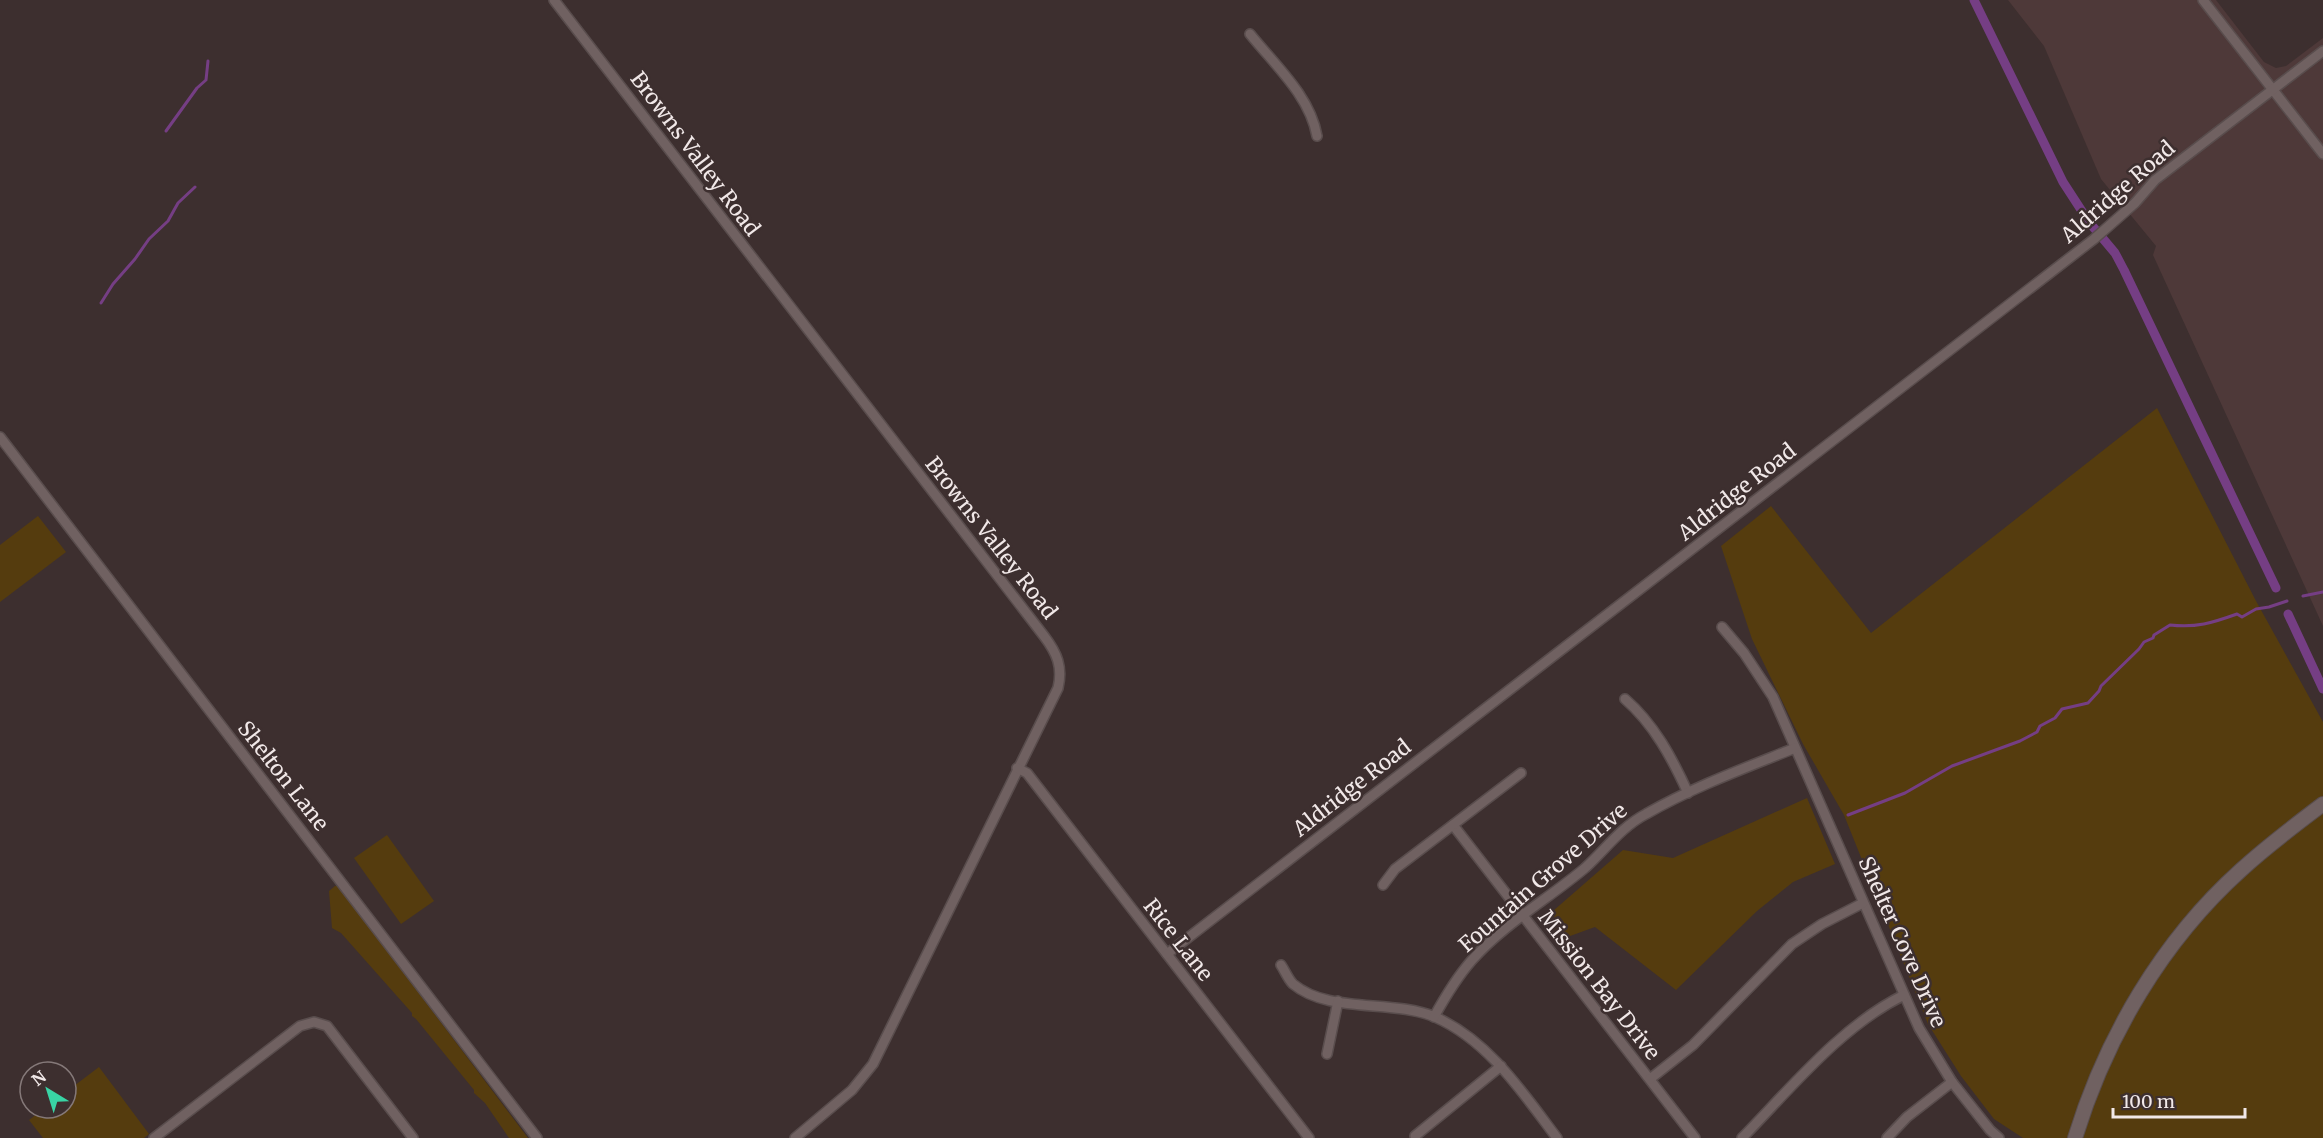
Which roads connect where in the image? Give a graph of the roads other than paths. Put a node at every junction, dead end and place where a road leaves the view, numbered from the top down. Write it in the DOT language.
graph roads {
  1 [pos="554,0"];
  2 [pos="2203,0"];
  3 [pos="1250,34"];
  4 [pos="2323,51"];
  5 [pos="2272,90"];
  6 [pos="1317,136"];
  7 [pos="2323,154"];
  8 [pos="0,437"];
  9 [pos="1722,627"];
  10 [pos="1625,699"];
  11 [pos="1795,748"];
  12 [pos="1017,768"];
  13 [pos="1521,773"];
  14 [pos="1688,792"];
  15 [pos="2323,804"];
  16 [pos="1453,825"];
  17 [pos="1383,885"];
  18 [pos="1863,903"];
  19 [pos="1524,916"];
  20 [pos="1167,954"];
  21 [pos="1281,965"];
  22 [pos="1904,995"];
  23 [pos="1338,1001"];
  24 [pos="1434,1017"];
  25 [pos="1328,1054"];
  26 [pos="1501,1066"];
  27 [pos="1650,1079"];
  28 [pos="1952,1082"];
  29 [pos="1415,1136"];
  30 [pos="154,1138"];
  31 [pos="413,1138"];
  32 [pos="537,1138"];
  33 [pos="795,1138"];
  34 [pos="1309,1138"];
  35 [pos="1557,1138"];
  36 [pos="1695,1138"];
  37 [pos="1742,1138"];
  38 [pos="1887,1138"];
  39 [pos="1999,1138"];
  40 [pos="2075,1138"];
  1 -- 12 [label="street, Browns Valley Road"];
  2 -- 5 [label="street"];
  3 -- 6 [label="street"];
  4 -- 5 [label="street, Aldridge Road"];
  5 -- 7 [label="street"];
  5 -- 20 [label="street, Aldridge Road"];
  8 -- 32 [label="street, Shelton Lane"];
  9 -- 11 [label="street, Shelter Cove Drive"];
  10 -- 14 [label="street"];
  11 -- 14 [label="street, Fountain Grove Drive"];
  11 -- 18 [label="street, Shelter Cove Drive"];
  12 -- 20 [label="street, Rice Lane"];
  12 -- 33 [label="street, Browns Valley Road"];
  13 -- 16 [label="street"];
  14 -- 19 [label="street, Fountain Grove Drive"];
  15 -- 40 [label="street"];
  16 -- 17 [label="street"];
  16 -- 19 [label="street, Mission Bay Drive"];
  18 -- 22 [label="street, Shelter Cove Drive"];
  18 -- 27 [label="street"];
  19 -- 24 [label="street, Fountain Grove Drive"];
  19 -- 27 [label="street, Mission Bay Drive"];
  20 -- 34 [label="street, Rice Lane"];
  21 -- 23 [label="street"];
  22 -- 28 [label="street, Shelter Cove Drive"];
  22 -- 37 [label="street"];
  23 -- 24 [label="street"];
  23 -- 25 [label="street"];
  24 -- 26 [label="street"];
  26 -- 29 [label="street"];
  26 -- 35 [label="street"];
  27 -- 36 [label="street, Mission Bay Drive"];
  28 -- 38 [label="street"];
  28 -- 39 [label="street, Shelter Cove Drive"];
  30 -- 31 [label="street"];
}
